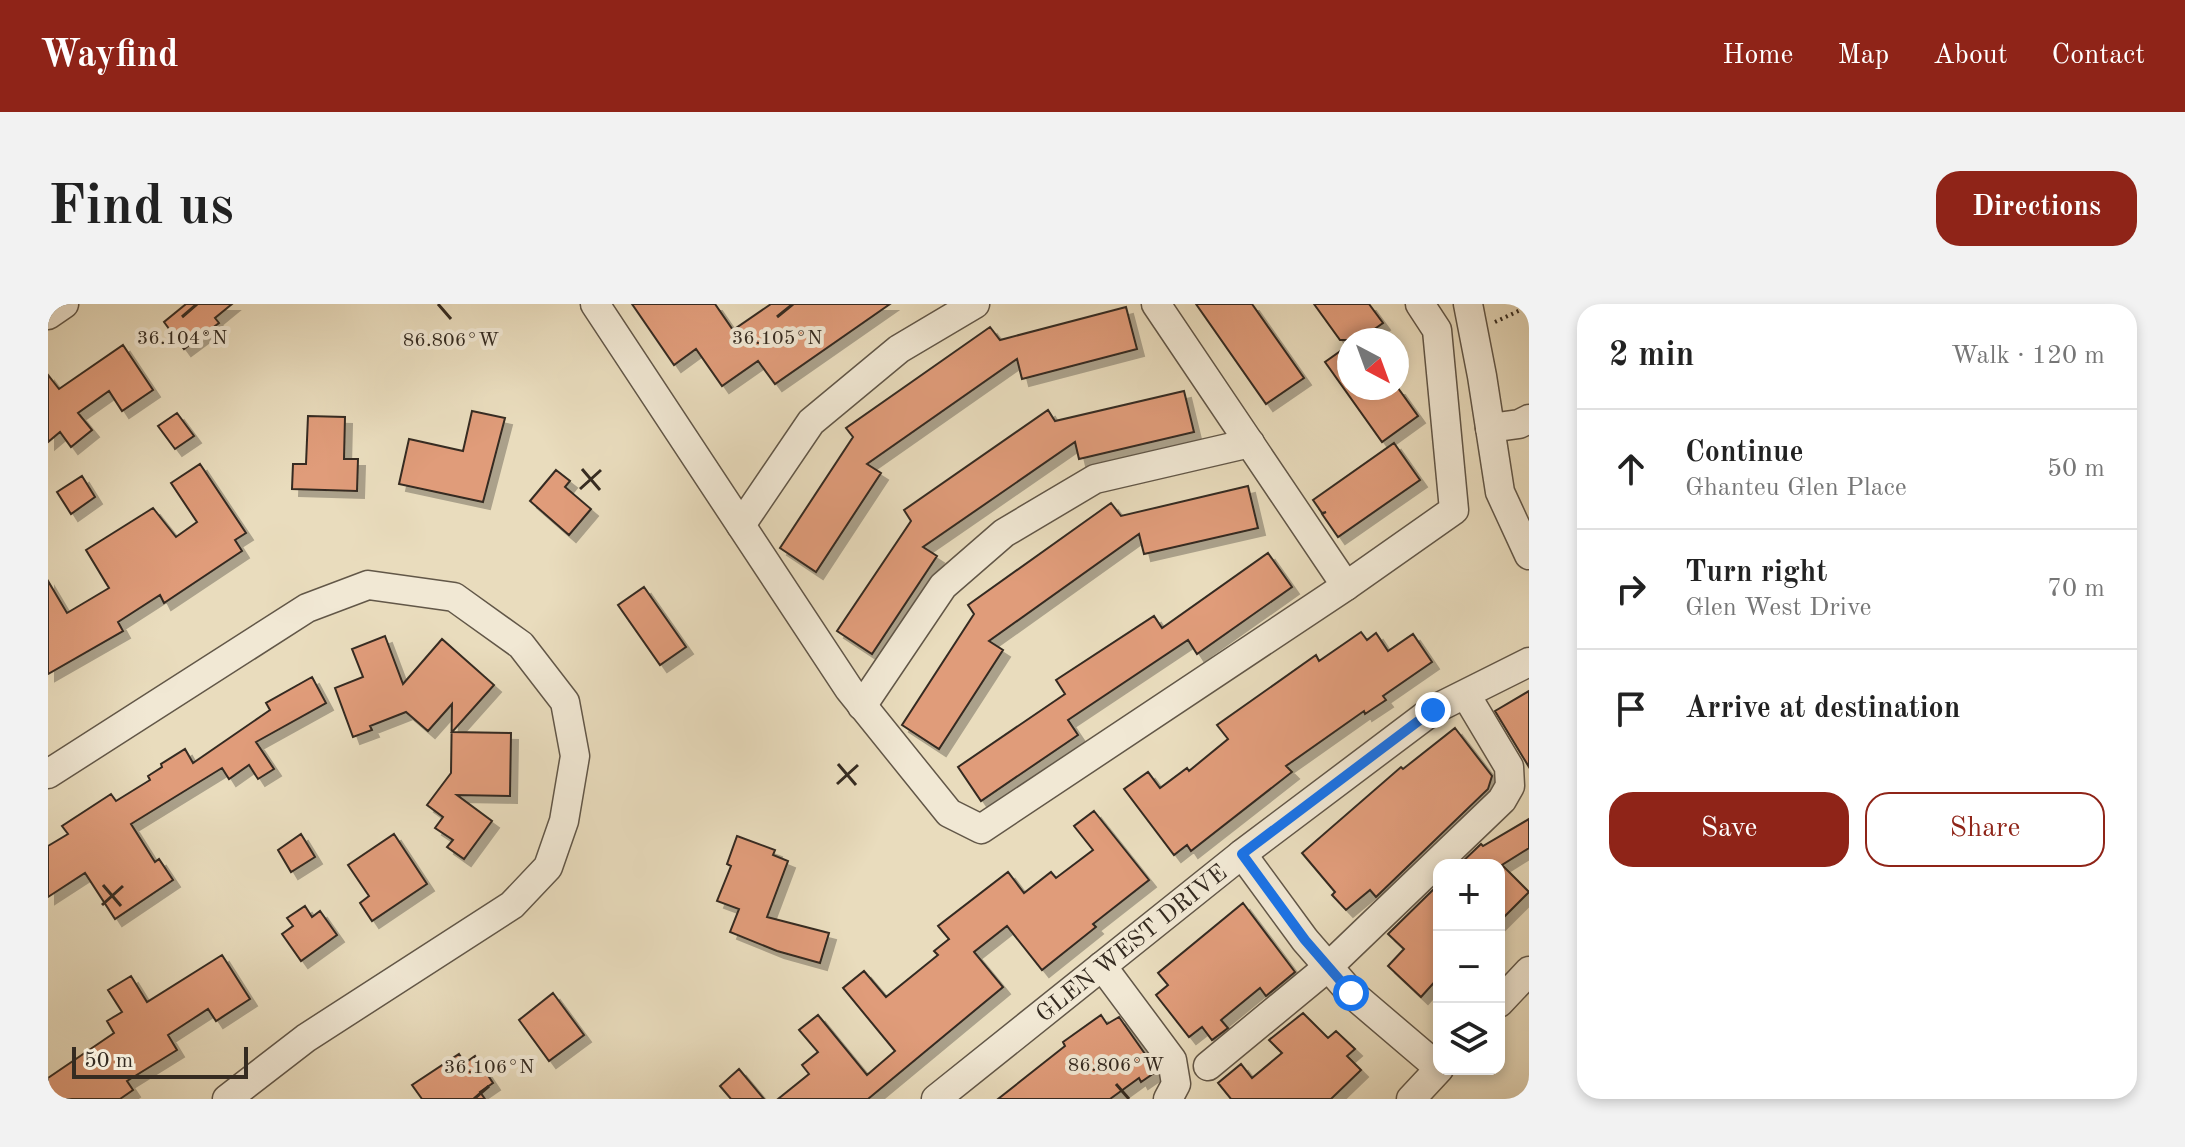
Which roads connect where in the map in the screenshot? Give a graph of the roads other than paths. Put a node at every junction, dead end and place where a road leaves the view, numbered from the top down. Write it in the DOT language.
graph roads {
  1 [pos="64,304"];
  2 [pos="595,304"];
  3 [pos="975,304"];
  4 [pos="1156,304"];
  5 [pos="1420,304"];
  6 [pos="1468,304"];
  7 [pos="48,315"];
  8 [pos="1529,419"];
  9 [pos="1490,428"];
  10 [pos="1250,443"];
  11 [pos="741,525"];
  12 [pos="1529,555"];
  13 [pos="1346,586"];
  14 [pos="1529,662"];
  15 [pos="1466,695"];
  16 [pos="862,706"];
  17 [pos="48,774"];
  18 [pos="1242,854"];
  19 [pos="1102,966"];
  20 [pos="1328,967"];
  21 [pos="1529,971"];
  22 [pos="1505,997"];
  23 [pos="1433,1063"];
  24 [pos="1208,1066"];
  25 [pos="1433,1075"];
  26 [pos="227,1099"];
  27 [pos="936,1099"];
  28 [pos="1168,1099"];
  29 [pos="1411,1099"];
  1 -- 7 [label="street"];
  2 -- 11 [label="street"];
  3 -- 11 [label="street"];
  4 -- 10 [label="street"];
  5 -- 13 [label="street"];
  6 -- 9 [label="street"];
  8 -- 9 [label="street"];
  9 -- 12 [label="street"];
  10 -- 13 [label="street"];
  10 -- 16 [label="street"];
  11 -- 16 [label="street"];
  13 -- 16 [label="street"];
  14 -- 15 [label="street, GLEN WEST DRIVE"];
  15 -- 18 [label="street, GLEN WEST DRIVE"];
  15 -- 20 [label="street"];
  17 -- 26 [label="street"];
  18 -- 19 [label="street, GLEN WEST DRIVE"];
  18 -- 20 [label="street"];
  19 -- 27 [label="street, GLEN WEST DRIVE"];
  19 -- 28 [label="street"];
  20 -- 23 [label="street"];
  20 -- 24 [label="street"];
  21 -- 22 [label="street"];
  25 -- 29 [label="street"];
}
